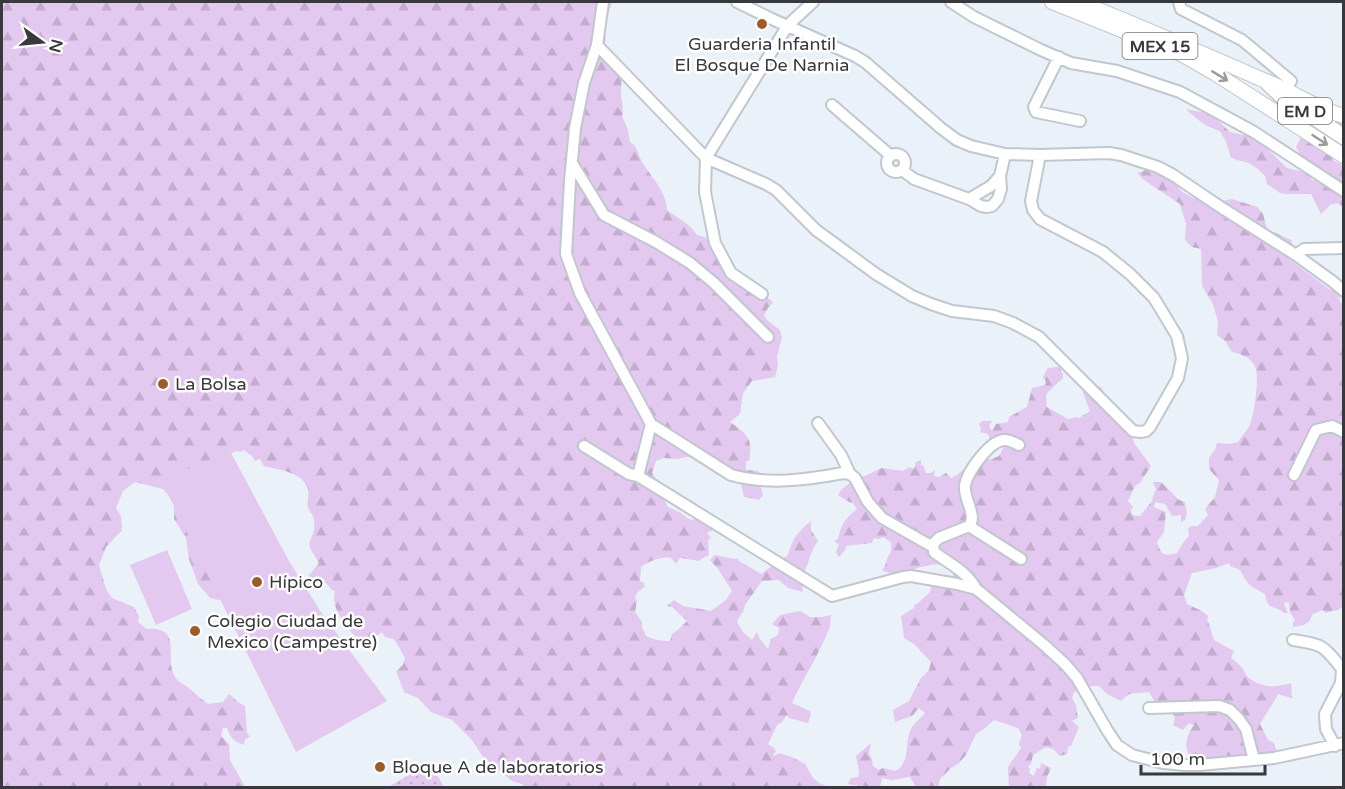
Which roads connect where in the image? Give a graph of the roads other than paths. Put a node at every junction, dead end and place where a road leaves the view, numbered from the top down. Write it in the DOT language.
graph roads {
  1 [pos="603,2"];
  2 [pos="736,2"];
  3 [pos="813,2"];
  4 [pos="951,2"];
  5 [pos="1052,2"];
  6 [pos="1079,2"];
  7 [pos="1179,2"];
  8 [pos="788,25"];
  9 [pos="597,45"];
  10 [pos="1059,57"];
  11 [pos="1268,83"];
  12 [pos="1285,90"];
  13 [pos="832,105"];
  14 [pos="1344,116"];
  15 [pos="1080,121"];
  16 [pos="1344,137"];
  17 [pos="1005,154"];
  18 [pos="1040,155"];
  19 [pos="1344,156"];
  20 [pos="706,158"];
  21 [pos="572,163"];
  22 [pos="1000,176"];
  23 [pos="1344,191"];
  24 [pos="969,199"];
  25 [pos="1344,248"];
  26 [pos="1296,255"];
  27 [pos="1344,291"];
  28 [pos="762,294"];
  29 [pos="768,338"];
  30 [pos="818,423"];
  31 [pos="651,424"];
  32 [pos="1344,432"];
  33 [pos="1019,445"];
  34 [pos="584,446"];
  35 [pos="850,474"];
  36 [pos="1294,475"];
  37 [pos="638,476"];
  38 [pos="969,526"];
  39 [pos="933,547"];
  40 [pos="1021,559"];
  41 [pos="976,589"];
  42 [pos="1293,640"];
  43 [pos="1149,708"];
  44 [pos="1339,745"];
  45 [pos="1254,760"];
  1 -- 9 [label="street"];
  2 -- 8 [label="street"];
  3 -- 8 [label="street"];
  4 -- 10 [label="street"];
  5 -- 19 [label="main road, MEX 15, one-way"];
  6 -- 11 [label="main road, MEX 15"];
  7 -- 12 [label="street"];
  8 -- 17 [label="street"];
  8 -- 20 [label="street"];
  9 -- 20 [label="street"];
  9 -- 21 [label="street"];
  10 -- 15 [label="street"];
  10 -- 23 [label="street"];
  11 -- 12 [label="main road, MEX 15"];
  11 -- 16 [label="highway, EM D"];
  12 -- 14 [label="main road, MEX 15"];
  13 -- 24 [label="street"];
  17 -- 18 [label="street"];
  17 -- 22 [label="street"];
  18 -- 20 [label="street"];
  18 -- 26 [label="street"];
  20 -- 28 [label="street"];
  21 -- 29 [label="street"];
  21 -- 31 [label="street"];
  22 -- 24 [label="street"];
  22 -- 24 [label="street"];
  25 -- 26 [label="street"];
  26 -- 27 [label="street"];
  30 -- 35 [label="street"];
  31 -- 35 [label="street"];
  31 -- 37 [label="street"];
  32 -- 36 [label="street"];
  33 -- 38 [label="street"];
  34 -- 37 [label="street"];
  35 -- 39 [label="street"];
  37 -- 41 [label="street"];
  38 -- 39 [label="street"];
  38 -- 40 [label="street"];
  39 -- 41 [label="street"];
  41 -- 45 [label="street"];
  42 -- 44 [label="street"];
  43 -- 45 [label="street"];
  44 -- 45 [label="street"];
}
